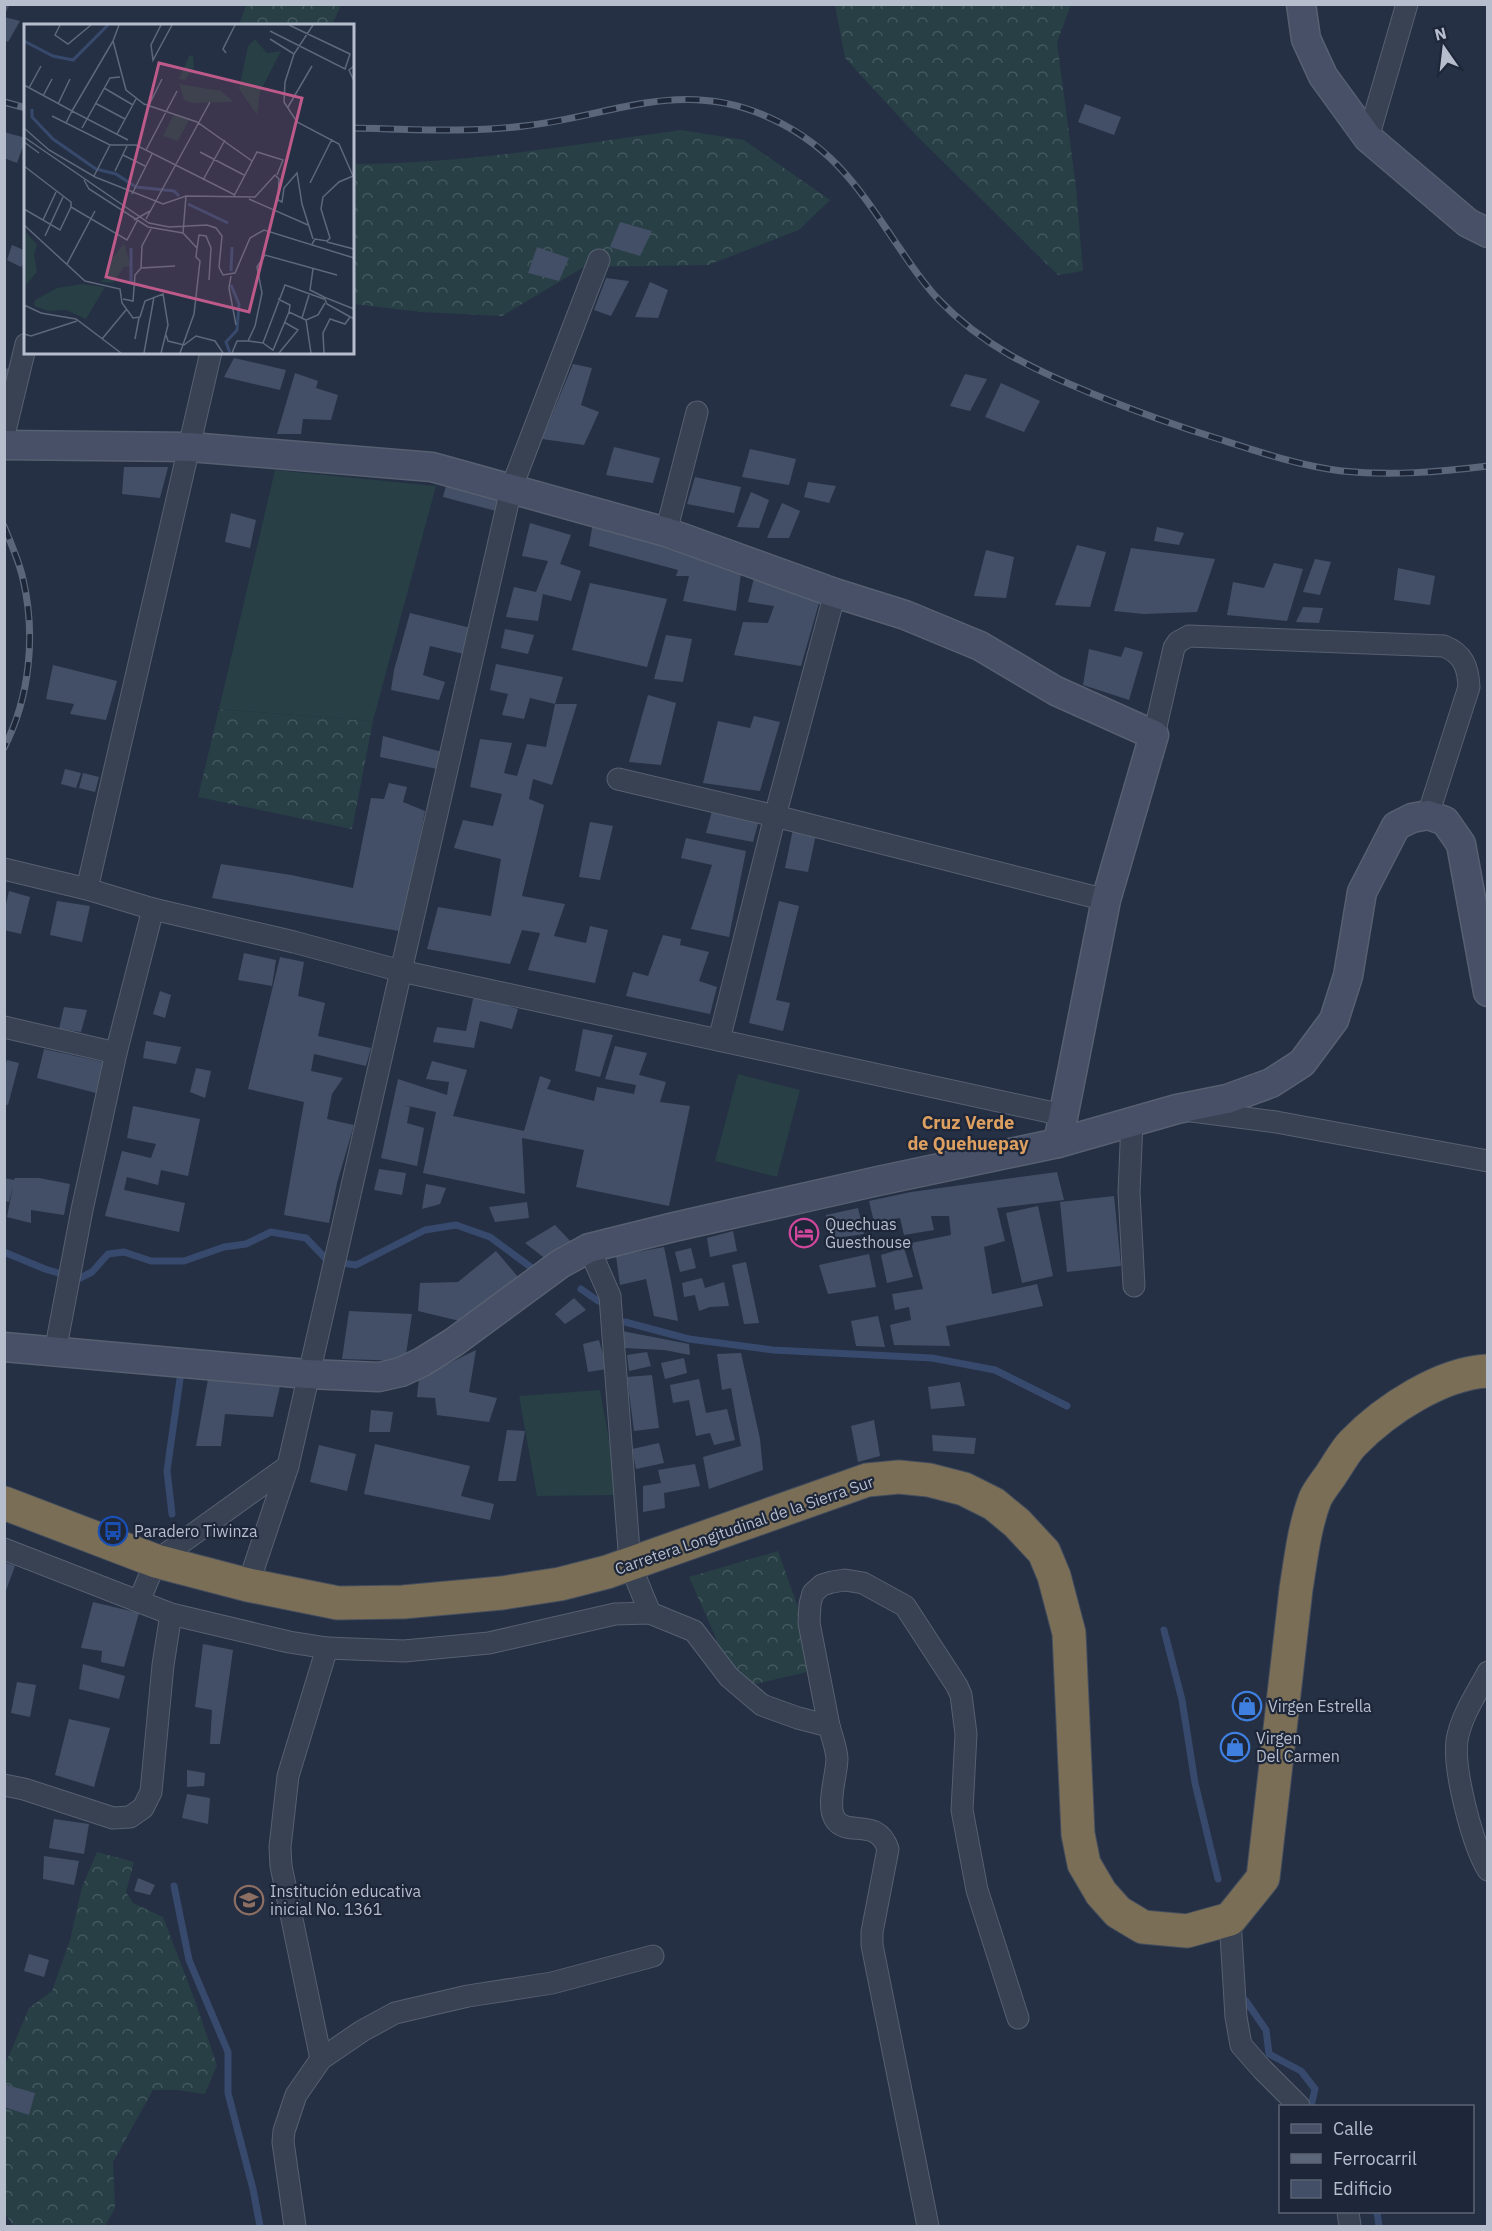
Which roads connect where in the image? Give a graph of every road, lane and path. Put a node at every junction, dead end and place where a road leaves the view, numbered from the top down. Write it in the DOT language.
graph roads {
  1 [pos="1301,4"];
  2 [pos="1407,4"];
  3 [pos="1368,138"];
  4 [pos="1488,233"];
  5 [pos="599,260"];
  6 [pos="24,352"];
  7 [pos="211,354"];
  8 [pos="698,412"];
  9 [pos="4,435"];
  10 [pos="4,445"];
  11 [pos="190,447"];
  12 [pos="511,489"];
  13 [pos="666,532"];
  14 [pos="836,593"];
  15 [pos="1154,735"];
  16 [pos="618,779"];
  17 [pos="1428,814"];
  18 [pos="775,816"];
  19 [pos="4,869"];
  20 [pos="87,889"];
  21 [pos="1106,900"];
  22 [pos="153,909"];
  23 [pos="401,970"];
  24 [pos="1488,992"];
  25 [pos="4,1027"];
  26 [pos="719,1040"];
  27 [pos="116,1053"];
  28 [pos="1177,1110"];
  29 [pos="1063,1115"];
  30 [pos="1132,1122"];
  31 [pos="1058,1143"];
  32 [pos="1488,1161"];
  33 [pos="590,1248"];
  34 [pos="1134,1286"];
  35 [pos="4,1347"];
  36 [pos="55,1352"];
  37 [pos="1488,1371"];
  38 [pos="307,1374"];
  39 [pos="288,1466"];
  40 [pos="4,1503"];
  41 [pos="4,1549"];
  42 [pos="156,1561"];
  43 [pos="630,1564"];
  44 [pos="248,1585"];
  45 [pos="139,1601"];
  46 [pos="650,1613"];
  47 [pos="171,1614"];
  48 [pos="327,1648"];
  49 [pos="1488,1672"];
  50 [pos="829,1726"];
  51 [pos="4,1785"];
  52 [pos="1488,1870"];
  53 [pos="1230,1919"];
  54 [pos="653,1956"];
  55 [pos="1018,2018"];
  56 [pos="321,2059"];
  57 [pos="1298,2105"];
  58 [pos="295,2226"];
  59 [pos="927,2226"];
  1 -- 3 [label="street"];
  2 -- 3 [label="street"];
  3 -- 4 [label="street"];
  5 -- 12 [label="street"];
  6 -- 9 [label="street"];
  7 -- 11 [label="street"];
  8 -- 13 [label="street"];
  10 -- 11 [label="street"];
  11 -- 12 [label="street"];
  11 -- 20 [label="street"];
  12 -- 13 [label="street"];
  12 -- 23 [label="street"];
  13 -- 14 [label="street"];
  14 -- 15 [label="street"];
  14 -- 18 [label="street"];
  15 -- 17 [label="street"];
  15 -- 21 [label="street"];
  16 -- 18 [label="street"];
  17 -- 24 [label="street"];
  17 -- 28 [label="street"];
  18 -- 21 [label="street"];
  18 -- 26 [label="street"];
  19 -- 20 [label="street"];
  20 -- 22 [label="street"];
  21 -- 29 [label="street"];
  22 -- 23 [label="street"];
  22 -- 27 [label="street"];
  23 -- 26 [label="street"];
  23 -- 38 [label="street"];
  25 -- 27 [label="street"];
  26 -- 29 [label="street"];
  27 -- 36 [label="street"];
  28 -- 30 [label="street"];
  28 -- 32 [label="street"];
  29 -- 31 [label="street"];
  30 -- 31 [label="street"];
  30 -- 34 [label="street"];
  31 -- 33 [label="street"];
  33 -- 38 [label="street"];
  33 -- 43 [label="street"];
  35 -- 36 [label="street"];
  36 -- 38 [label="street"];
  37 -- 53 [label="highway"];
  38 -- 39 [label="street"];
  39 -- 42 [label="street"];
  39 -- 44 [label="street"];
  40 -- 42 [label="highway, Carretera Longitudinal de la Sierra Sur"];
  41 -- 45 [label="street"];
  42 -- 44 [label="highway, Carretera Longitudinal de la Sierra Sur"];
  42 -- 45 [label="street"];
  43 -- 44 [label="highway, Carretera Longitudinal de la Sierra Sur"];
  43 -- 46 [label="street"];
  43 -- 53 [label="highway, Carretera Longitudinal de la Sierra Sur"];
  45 -- 47 [label="street"];
  46 -- 48 [label="street"];
  46 -- 50 [label="street"];
  47 -- 48 [label="street"];
  47 -- 51 [label="street"];
  48 -- 56 [label="street"];
  49 -- 52 [label="street"];
  50 -- 55 [label="street"];
  50 -- 59 [label="street"];
  53 -- 57 [label="street"];
  54 -- 56 [label="street"];
  56 -- 58 [label="street"];
}
